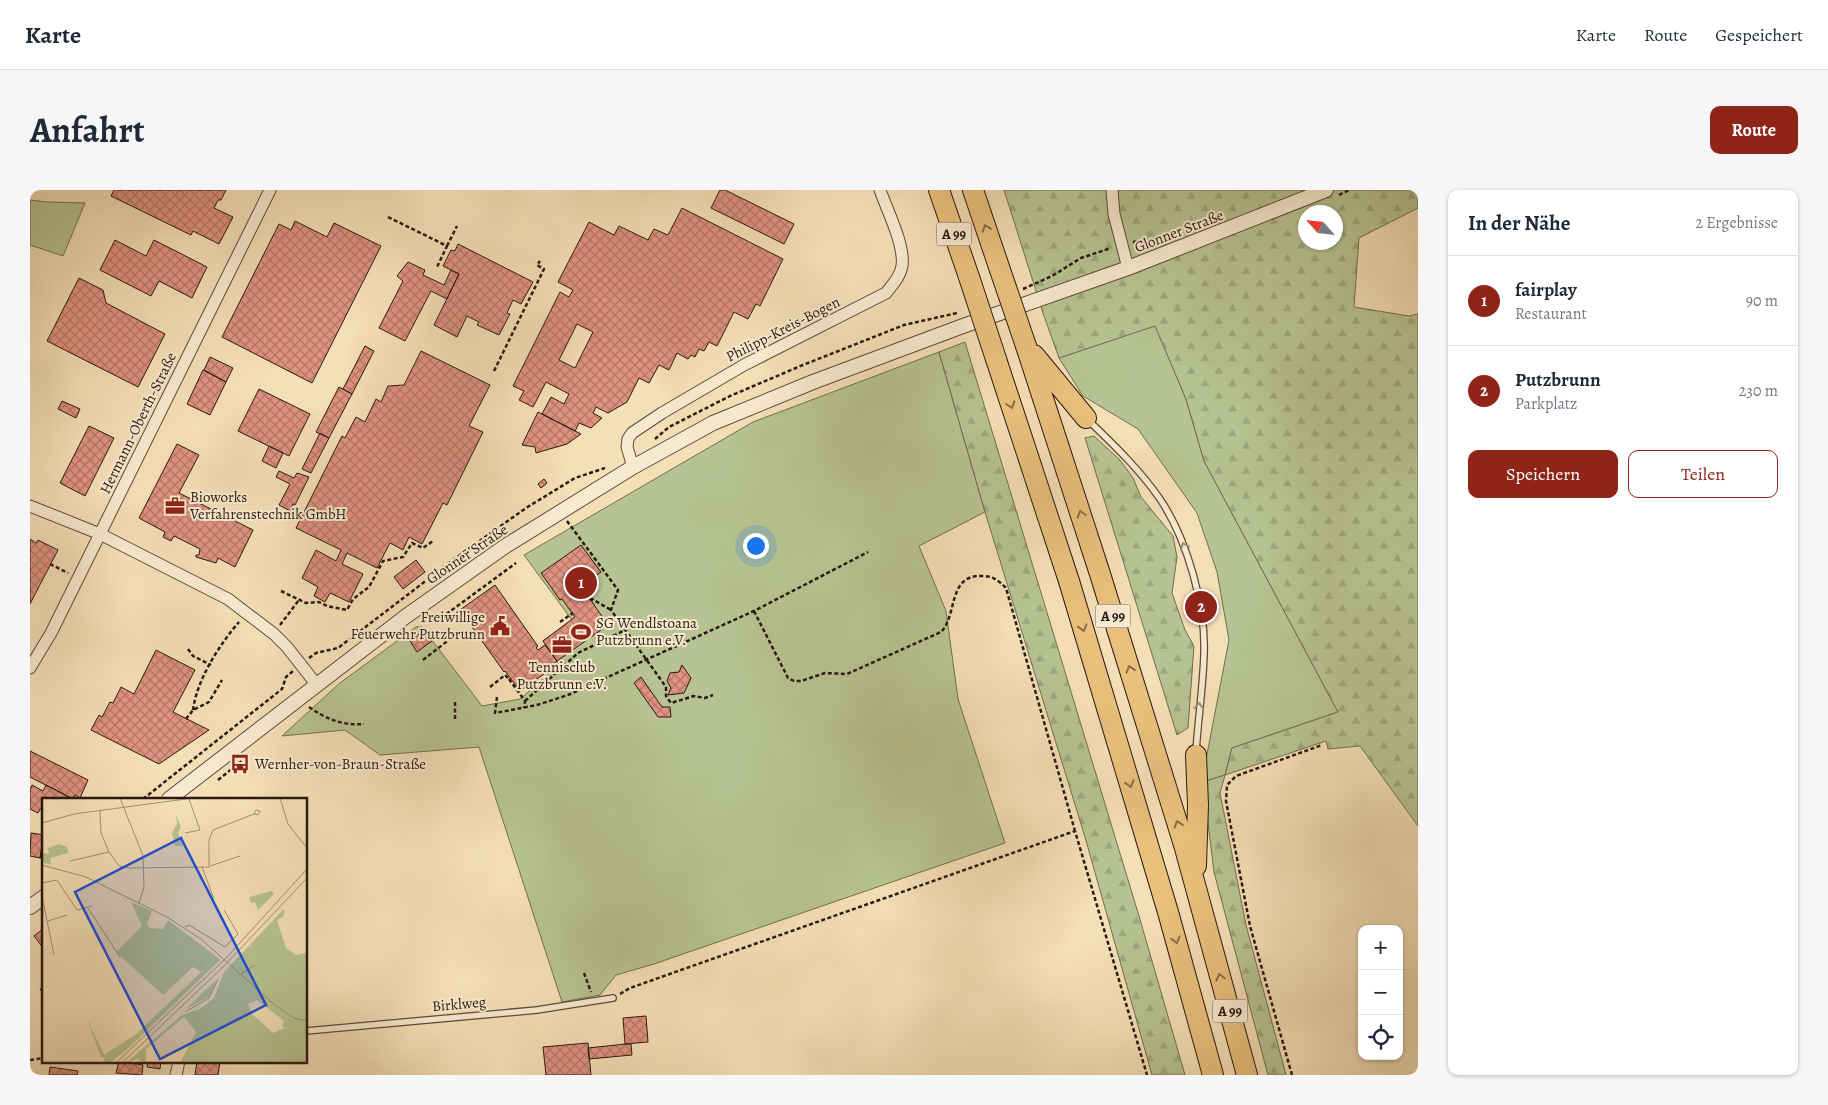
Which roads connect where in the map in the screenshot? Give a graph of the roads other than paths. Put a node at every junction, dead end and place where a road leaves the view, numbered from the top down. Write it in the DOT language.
graph roads {
  1 [pos="270,190"];
  2 [pos="880,190"];
  3 [pos="939,190"];
  4 [pos="973,190"];
  5 [pos="1112,190"];
  6 [pos="1326,190"];
  7 [pos="1128,268"];
  8 [pos="1026,346"];
  9 [pos="1086,418"];
  10 [pos="631,462"];
  11 [pos="30,506"];
  12 [pos="100,534"];
  13 [pos="30,668"];
  14 [pos="316,684"];
  15 [pos="1196,754"];
  16 [pos="170,798"];
  17 [pos="1196,888"];
  18 [pos="42,898"];
  19 [pos="30,907"];
  20 [pos="613,998"];
  21 [pos="308,1031"];
  22 [pos="179,1062"];
  23 [pos="176,1075"];
  24 [pos="1213,1075"];
  25 [pos="1247,1075"];
  1 -- 12 [label="street, Hermann-Oberth-Straße"];
  2 -- 10 [label="street, Philipp-Kreis-Bogen"];
  3 -- 24 [label="highway, A 99, one-way, bridge"];
  8 -- 4 [label="highway, A 99, one-way, bridge"];
  5 -- 7 [label="street"];
  6 -- 7 [label="street, Glonner Straße"];
  7 -- 10 [label="street, Glonner Straße"];
  8 -- 9 [label="highway"];
  17 -- 8 [label="highway, A 99, one-way"];
  15 -- 9 [label="lane, one-way"];
  10 -- 14 [label="street, Glonner Straße"];
  11 -- 12 [label="street"];
  12 -- 13 [label="street, Hermann-Oberth-Straße"];
  12 -- 14 [label="street"];
  14 -- 16 [label="street, Glonner Straße"];
  15 -- 17 [label="highway"];
  25 -- 17 [label="highway, A 99, one-way"];
  18 -- 19 [label="street"];
  20 -- 21 [label="lane, Birklweg"];
  22 -- 23 [label="street"];
}
